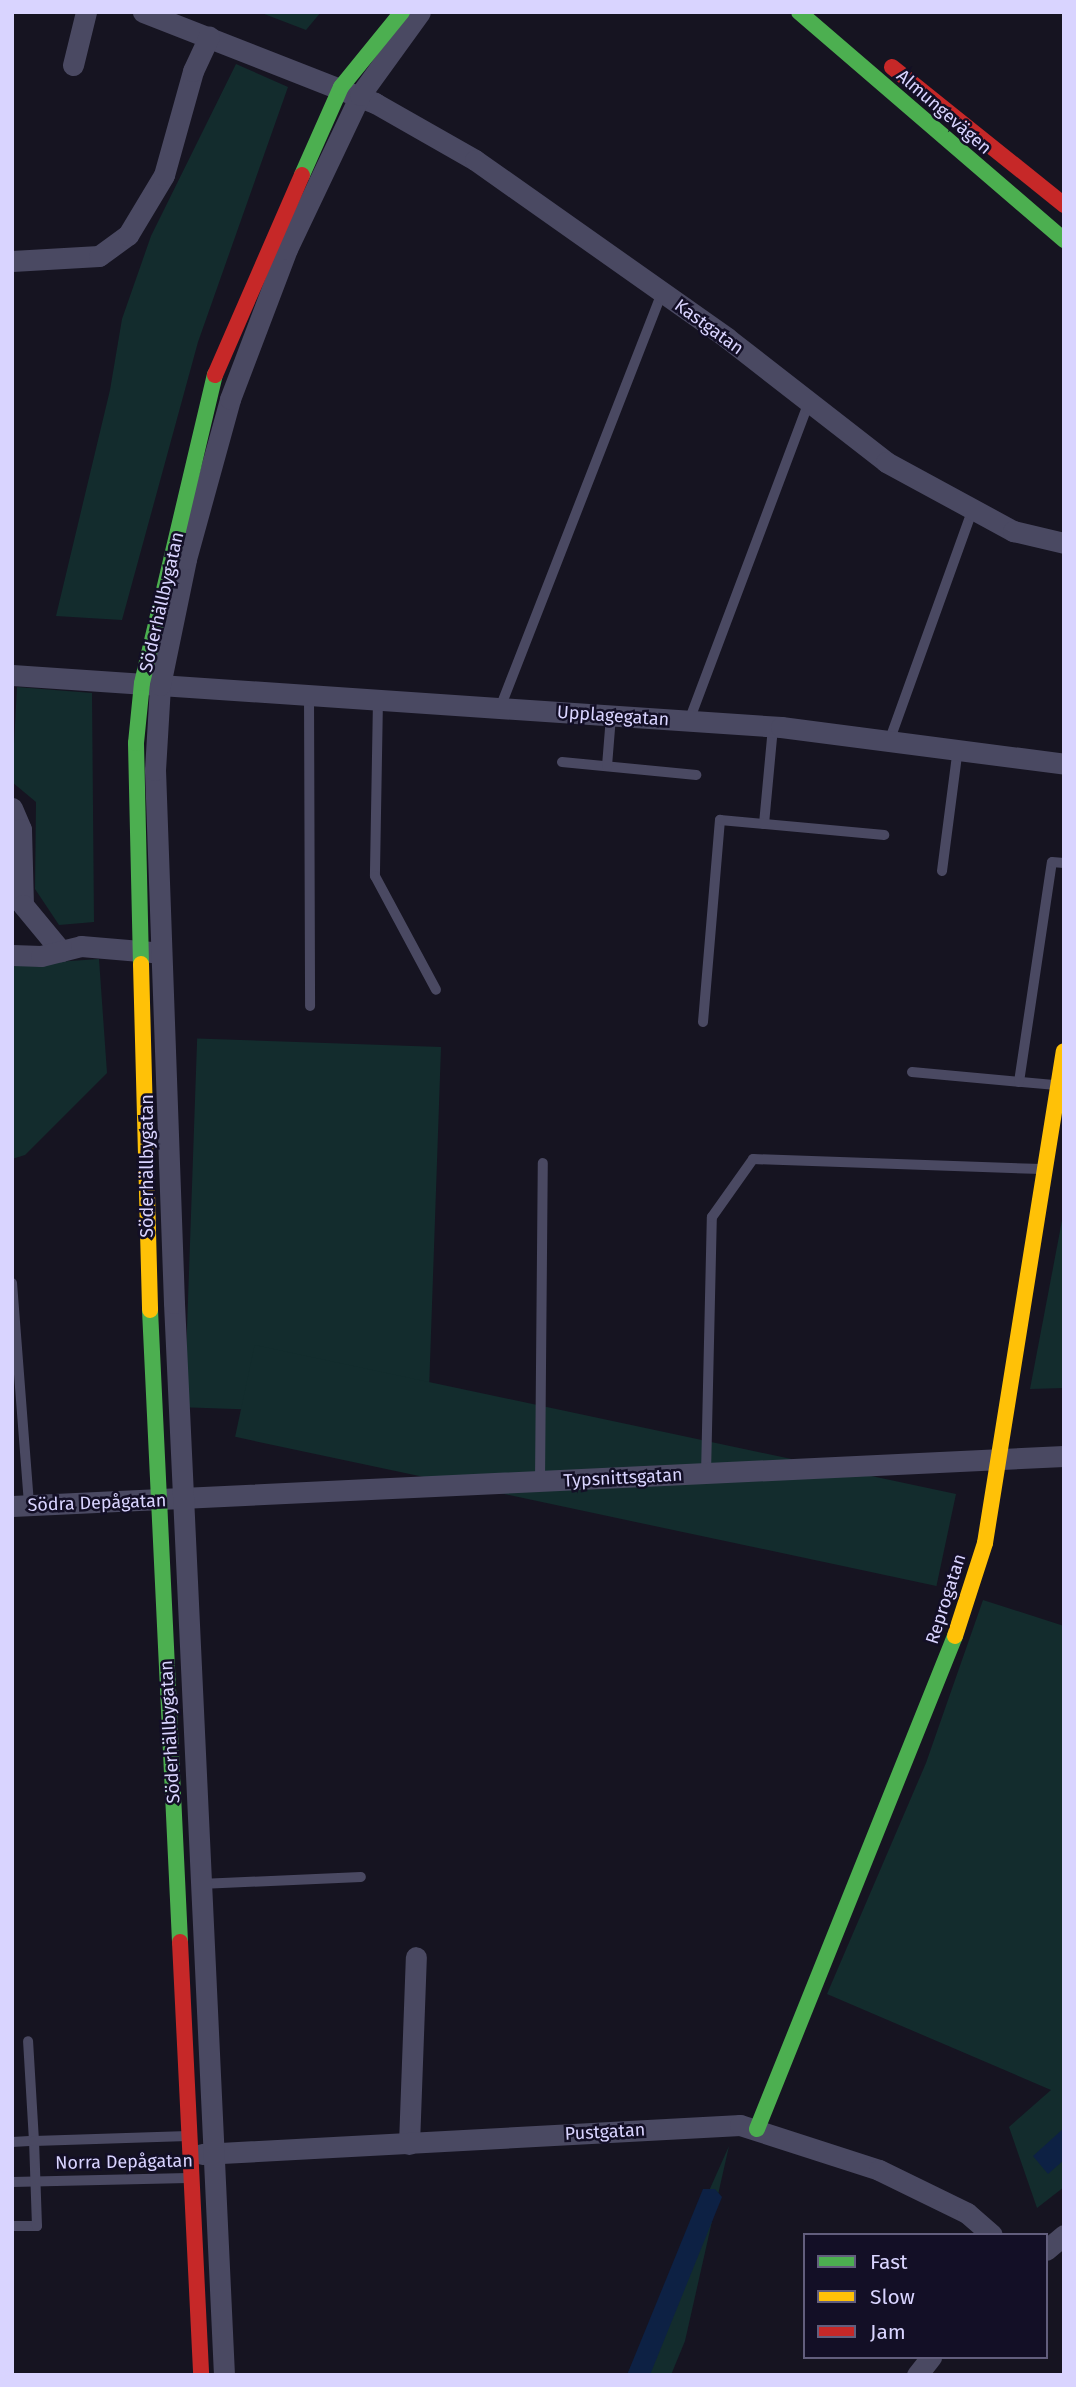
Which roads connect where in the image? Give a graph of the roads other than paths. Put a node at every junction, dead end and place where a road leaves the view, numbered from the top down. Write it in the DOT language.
graph roads {
  1 [pos="86,12"];
  2 [pos="143,12"];
  3 [pos="402,12"];
  4 [pos="420,12"];
  5 [pos="799,12"];
  6 [pos="209,37"];
  7 [pos="882,58"];
  8 [pos="73,65"];
  9 [pos="351,91"];
  10 [pos="1064,205"];
  11 [pos="1064,240"];
  12 [pos="12,261"];
  13 [pos="662,292"];
  14 [pos="808,401"];
  15 [pos="974,508"];
  16 [pos="1064,543"];
  17 [pos="12,675"];
  18 [pos="151,684"];
  19 [pos="309,695"];
  20 [pos="378,699"];
  21 [pos="500,708"];
  22 [pos="611,716"];
  23 [pos="689,721"];
  24 [pos="773,727"];
  25 [pos="890,739"];
  26 [pos="958,747"];
  27 [pos="562,762"];
  28 [pos="1064,764"];
  29 [pos="607,766"];
  30 [pos="696,775"];
  31 [pos="12,808"];
  32 [pos="764,824"];
  33 [pos="884,835"];
  34 [pos="1064,863"];
  35 [pos="942,871"];
  36 [pos="139,950"];
  37 [pos="61,951"];
  38 [pos="161,952"];
  39 [pos="12,955"];
  40 [pos="436,990"];
  41 [pos="310,1006"];
  42 [pos="703,1022"];
  43 [pos="1064,1051"];
  44 [pos="912,1072"];
  45 [pos="1020,1082"];
  46 [pos="1059,1086"];
  47 [pos="542,1163"];
  48 [pos="1046,1169"];
  49 [pos="12,1283"];
  50 [pos="1064,1456"];
  51 [pos="1001,1459"];
  52 [pos="706,1474"];
  53 [pos="540,1482"];
  54 [pos="182,1500"];
  55 [pos="157,1501"];
  56 [pos="21,1506"];
  57 [pos="361,1877"];
  58 [pos="200,1884"];
  59 [pos="416,1957"];
  60 [pos="28,2041"];
  61 [pos="757,2129"];
  62 [pos="34,2141"];
  63 [pos="12,2142"];
  64 [pos="202,2144"];
  65 [pos="409,2144"];
  66 [pos="204,2178"];
  67 [pos="35,2181"];
  68 [pos="12,2182"];
  69 [pos="12,2226"];
  70 [pos="990,2233"];
  71 [pos="1064,2235"];
  72 [pos="1048,2248"];
  73 [pos="929,2359"];
  74 [pos="201,2375"];
  75 [pos="224,2375"];
  76 [pos="917,2375"];
  1 -- 8 [label="street"];
  2 -- 6 [label="street, Kastgatan"];
  3 -- 9 [label="street, Söderhällbygatan"];
  4 -- 9 [label="street, Söderhällbygatan"];
  5 -- 11 [label="street, Almungevägen"];
  6 -- 9 [label="street, Kastgatan"];
  6 -- 12 [label="street"];
  7 -- 10 [label="street, Almungevägen"];
  9 -- 13 [label="street, Kastgatan"];
  9 -- 18 [label="street, Söderhällbygatan"];
  13 -- 14 [label="street, Kastgatan"];
  13 -- 21 [label="lane"];
  14 -- 15 [label="street, Kastgatan"];
  14 -- 23 [label="lane"];
  15 -- 16 [label="street, Kastgatan"];
  15 -- 25 [label="lane"];
  17 -- 18 [label="street, Upplagegatan"];
  18 -- 19 [label="street, Upplagegatan"];
  18 -- 36 [label="street, Söderhällbygatan"];
  18 -- 38 [label="street, Söderhällbygatan"];
  19 -- 20 [label="street, Upplagegatan"];
  19 -- 41 [label="lane"];
  20 -- 21 [label="street, Upplagegatan"];
  20 -- 40 [label="lane"];
  21 -- 22 [label="street, Upplagegatan"];
  22 -- 23 [label="street, Upplagegatan"];
  22 -- 29 [label="lane"];
  23 -- 24 [label="street, Upplagegatan"];
  24 -- 25 [label="street, Upplagegatan"];
  24 -- 32 [label="lane"];
  25 -- 26 [label="street, Upplagegatan"];
  26 -- 28 [label="street, Upplagegatan"];
  26 -- 35 [label="lane"];
  27 -- 29 [label="lane"];
  29 -- 30 [label="lane"];
  31 -- 37 [label="street"];
  32 -- 33 [label="lane"];
  32 -- 42 [label="lane"];
  34 -- 45 [label="lane"];
  36 -- 37 [label="street"];
  36 -- 38 [label="street"];
  36 -- 55 [label="street, Söderhällbygatan"];
  37 -- 39 [label="street"];
  38 -- 54 [label="street, Söderhällbygatan"];
  43 -- 46 [label="street, Reprogatan"];
  44 -- 45 [label="lane"];
  45 -- 46 [label="lane"];
  46 -- 48 [label="street, Reprogatan"];
  47 -- 53 [label="lane"];
  48 -- 51 [label="street, Reprogatan"];
  48 -- 52 [label="lane"];
  49 -- 56 [label="lane"];
  50 -- 51 [label="street, Typsnittsgatan"];
  51 -- 52 [label="street, Typsnittsgatan"];
  51 -- 61 [label="street, Reprogatan"];
  52 -- 53 [label="street, Typsnittsgatan"];
  53 -- 54 [label="street, Typsnittsgatan"];
  54 -- 55 [label="street, Södra Depågatan"];
  54 -- 58 [label="street, Söderhällbygatan"];
  55 -- 56 [label="street, Södra Depågatan"];
  55 -- 64 [label="street, Söderhällbygatan"];
  57 -- 58 [label="lane"];
  58 -- 64 [label="street, Söderhällbygatan"];
  59 -- 65 [label="street"];
  60 -- 62 [label="lane"];
  61 -- 65 [label="street, Pustgatan"];
  61 -- 70 [label="street, Pustgatan"];
  62 -- 63 [label="lane, Norra Depågatan"];
  62 -- 64 [label="lane, Norra Depågatan"];
  62 -- 67 [label="lane, Norra Depågatan"];
  64 -- 65 [label="street, Pustgatan"];
  64 -- 66 [label="street, Söderhällbygatan"];
  66 -- 67 [label="lane, Norra Depågatan"];
  66 -- 74 [label="street, Söderhällbygatan"];
  66 -- 75 [label="street, Söderhällbygatan"];
  67 -- 68 [label="lane, Norra Depågatan"];
  67 -- 69 [label="lane"];
  71 -- 72 [label="street"];
  73 -- 76 [label="street"];
}
